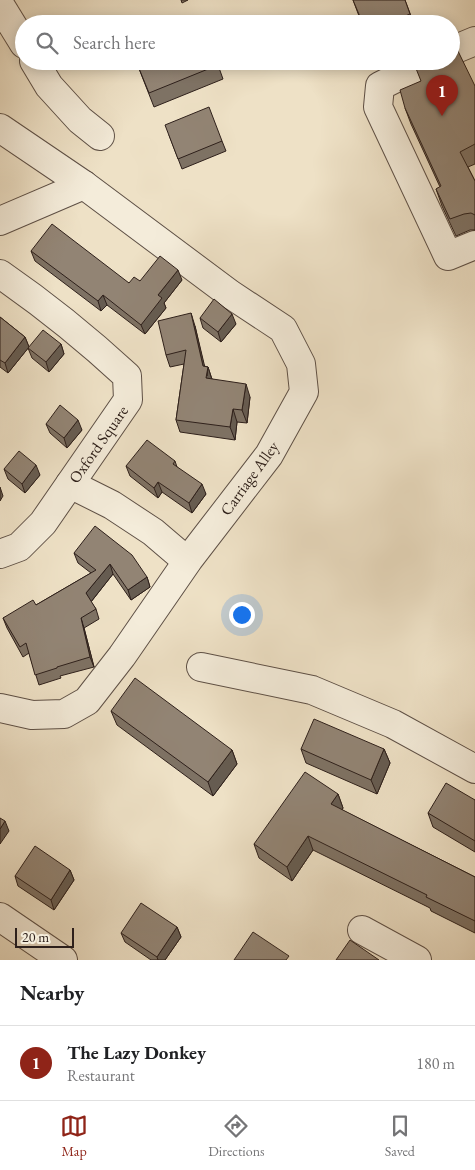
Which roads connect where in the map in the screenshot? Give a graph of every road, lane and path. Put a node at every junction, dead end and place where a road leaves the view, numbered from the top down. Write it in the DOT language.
graph roads {
  1 [pos="0,4"];
  2 [pos="15,29"];
  3 [pos="475,41"];
  4 [pos="460,47"];
  5 [pos="39,70"];
  6 [pos="412,70"];
  7 [pos="0,128"];
  8 [pos="90,128"];
  9 [pos="84,185"];
  10 [pos="0,221"];
  11 [pos="475,245"];
  12 [pos="0,274"];
  13 [pos="70,484"];
  14 [pos="0,554"];
  15 [pos="187,561"];
  16 [pos="201,667"];
  17 [pos="0,708"];
  18 [pos="475,769"];
  19 [pos="0,917"];
  20 [pos="362,930"];
  21 [pos="63,960"];
  22 [pos="417,960"];
  1 -- 2 [label="street"];
  3 -- 4 [label="street"];
  5 -- 8 [label="street"];
  6 -- 11 [label="street"];
  7 -- 9 [label="street, Carriage Alley"];
  9 -- 10 [label="street"];
  9 -- 15 [label="street, Carriage Alley"];
  12 -- 13 [label="street, Oxford Square"];
  13 -- 14 [label="street, Oxford Square"];
  13 -- 15 [label="street"];
  15 -- 17 [label="street, Carriage Alley"];
  16 -- 18 [label="street"];
  19 -- 21 [label="street"];
  20 -- 22 [label="street"];
}
